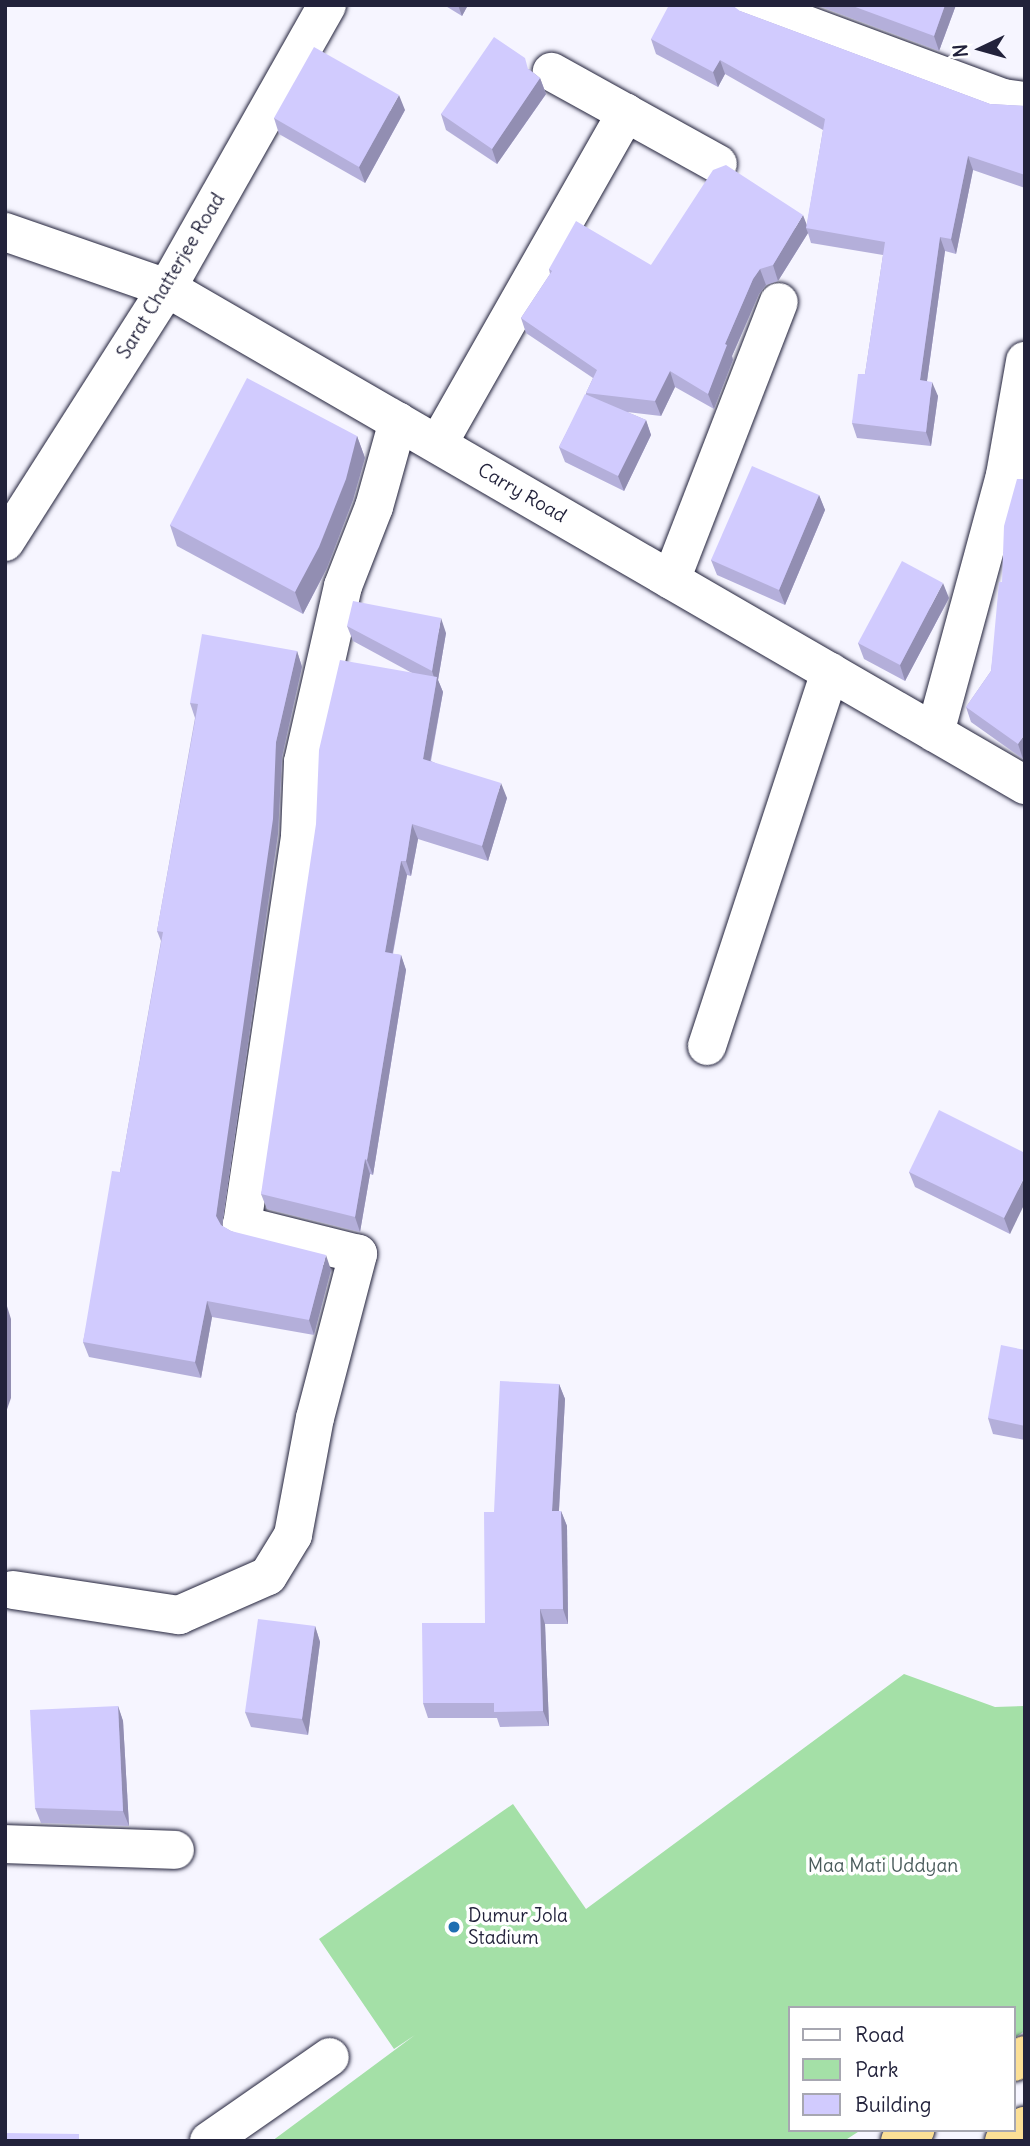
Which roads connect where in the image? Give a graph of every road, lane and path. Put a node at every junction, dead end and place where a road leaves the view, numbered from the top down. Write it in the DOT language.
graph roads {
  1 [pos="327,5"];
  2 [pos="753,5"];
  3 [pos="552,72"];
  4 [pos="1025,101"];
  5 [pos="626,113"];
  6 [pos="718,164"];
  7 [pos="5,232"];
  8 [pos="167,288"];
  9 [pos="779,302"];
  10 [pos="1025,361"];
  11 [pos="398,421"];
  12 [pos="438,444"];
  13 [pos="5,541"];
  14 [pos="671,580"];
  15 [pos="830,671"];
  16 [pos="935,733"];
  17 [pos="1025,785"];
  18 [pos="707,1046"];
  19 [pos="13,1590"];
  20 [pos="5,1844"];
  21 [pos="175,1850"];
  22 [pos="330,2057"];
  23 [pos="1025,2126"];
  24 [pos="209,2141"];
  25 [pos="1004,2141"];
  1 -- 8 [label="street, Sarat Chatterjee Road"];
  2 -- 4 [label="street"];
  3 -- 5 [label="street"];
  5 -- 6 [label="street"];
  5 -- 12 [label="street"];
  7 -- 8 [label="street, Carry Road"];
  8 -- 11 [label="street, Carry Road"];
  8 -- 13 [label="street, Sarat Chatterjee Road"];
  9 -- 14 [label="street"];
  10 -- 16 [label="street"];
  11 -- 12 [label="street, Carry Road"];
  11 -- 19 [label="street"];
  12 -- 14 [label="street, Carry Road"];
  14 -- 15 [label="street, Carry Road"];
  15 -- 16 [label="street, Carry Road"];
  15 -- 18 [label="street"];
  16 -- 17 [label="street, Carry Road"];
  20 -- 21 [label="street"];
  22 -- 24 [label="street"];
  23 -- 25 [label="highway"];
}
